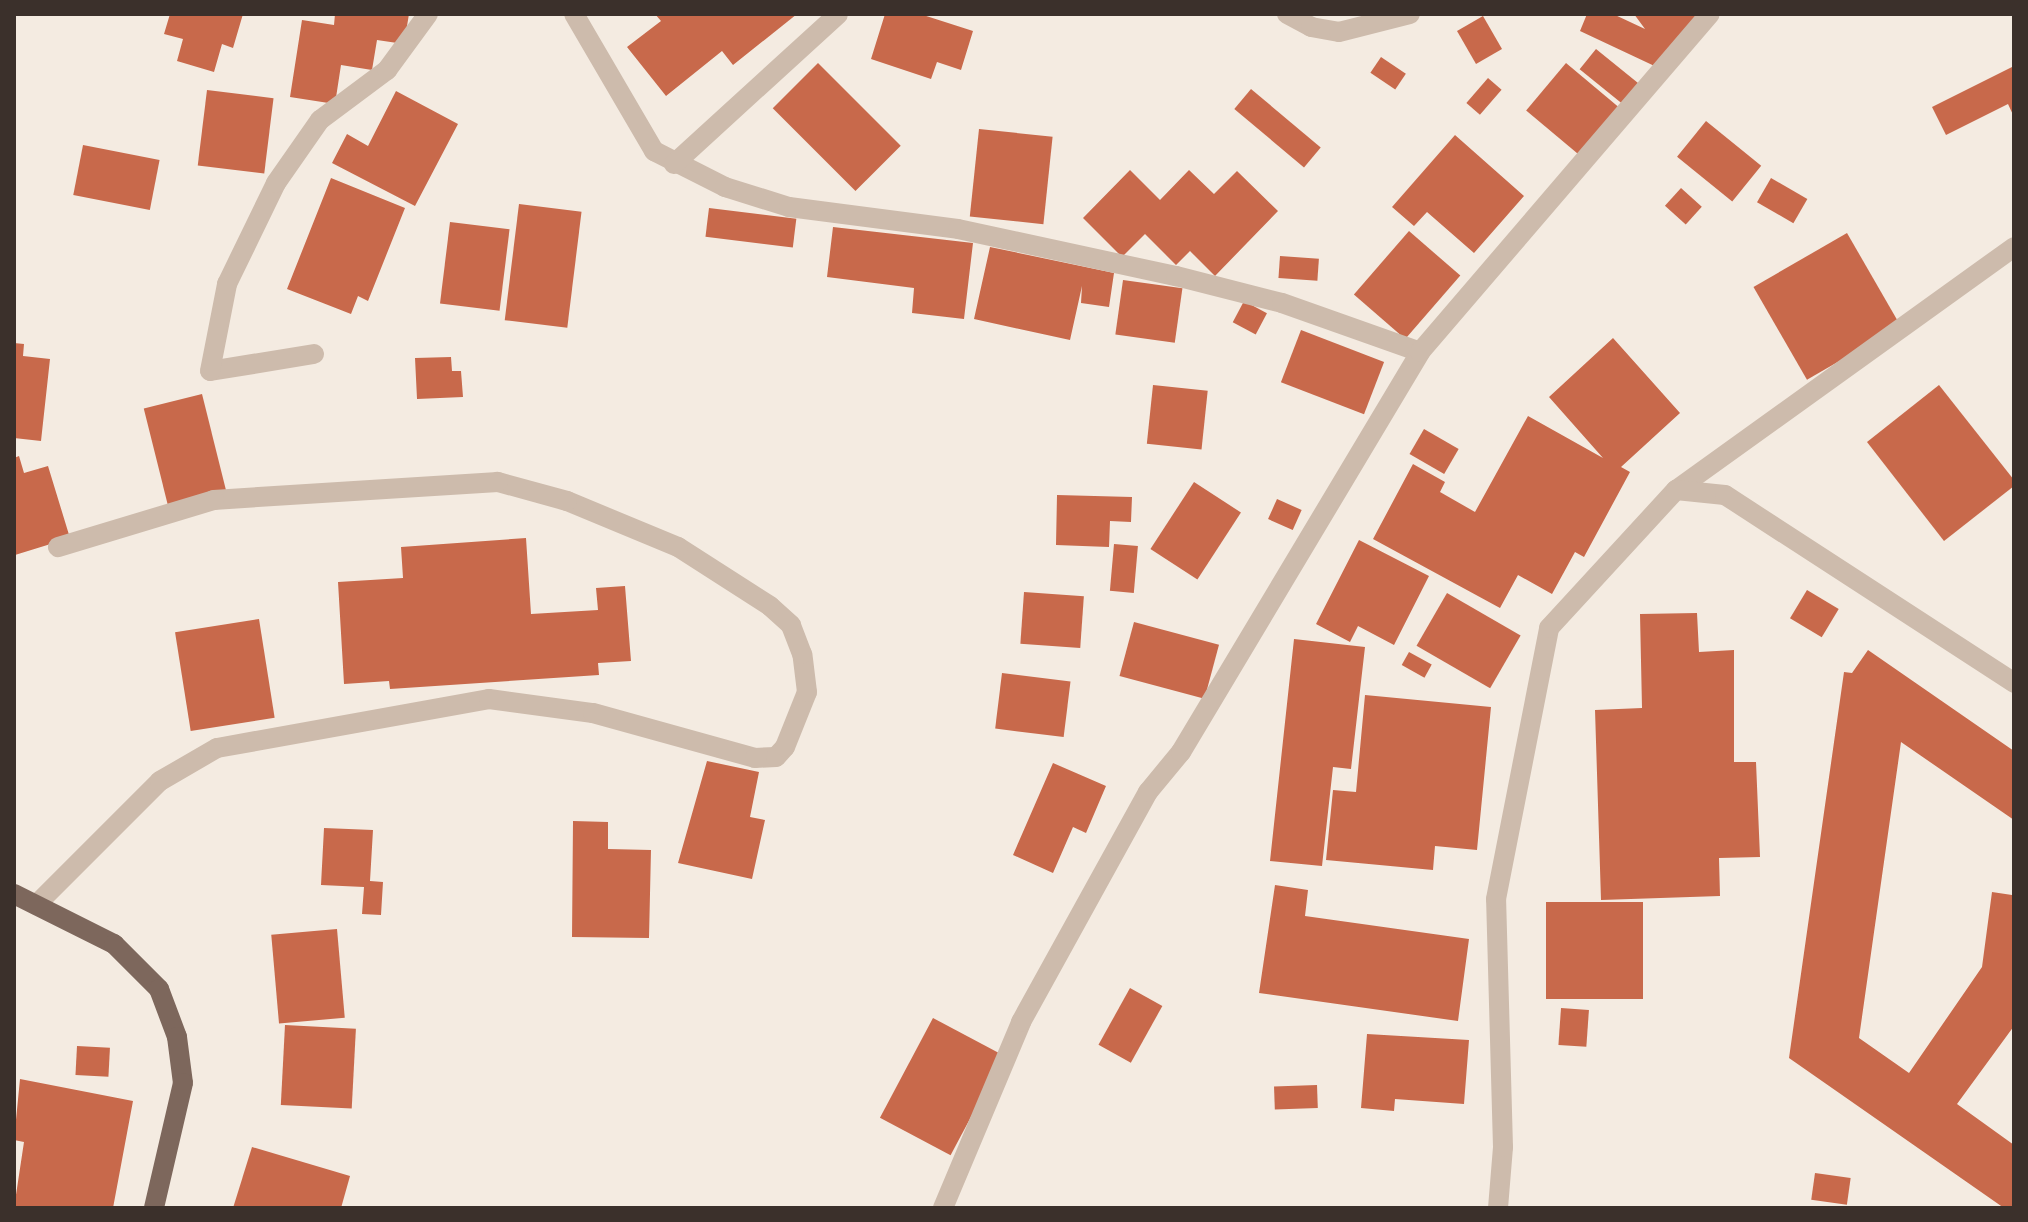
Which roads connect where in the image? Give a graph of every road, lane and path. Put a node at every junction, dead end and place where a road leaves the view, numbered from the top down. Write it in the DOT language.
graph roads {
  1 [pos="428,14"];
  2 [pos="574,14"];
  3 [pos="838,14"];
  4 [pos="1287,14"];
  5 [pos="1410,14"];
  6 [pos="1710,14"];
  7 [pos="674,164"];
  8 [pos="2014,247"];
  9 [pos="1420,352"];
  10 [pos="314,354"];
  11 [pos="1676,490"];
  12 [pos="58,547"];
  13 [pos="2014,683"];
  14 [pos="14,894"];
  15 [pos="36,905"];
  16 [pos="154,1208"];
  17 [pos="943,1208"];
  18 [pos="1498,1208"];
  1 -- 10 [label="street"];
  2 -- 7 [label="street"];
  3 -- 7 [label="street"];
  4 -- 5 [label="street"];
  6 -- 9 [label="street"];
  7 -- 9 [label="street"];
  8 -- 11 [label="street"];
  9 -- 17 [label="street"];
  11 -- 13 [label="street"];
  11 -- 18 [label="street"];
  12 -- 15 [label="street"];
  14 -- 15 [label="main road"];
  15 -- 16 [label="main road"];
}
